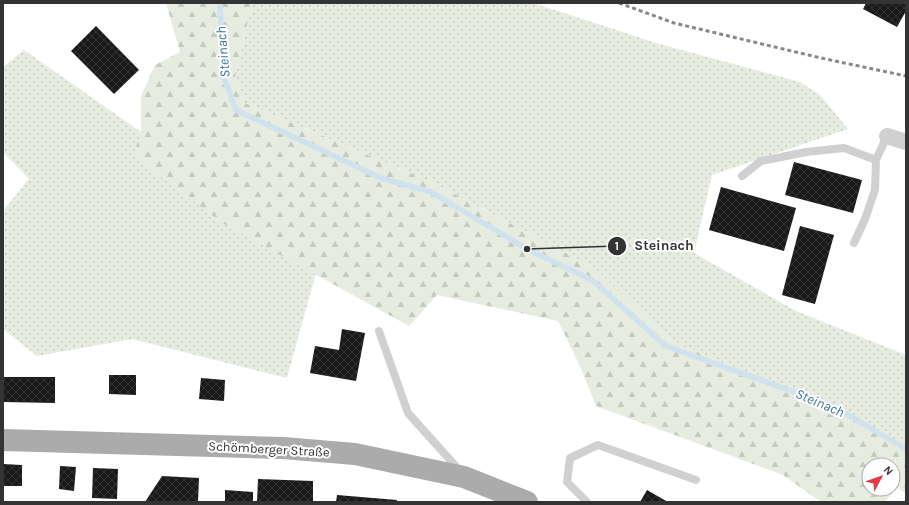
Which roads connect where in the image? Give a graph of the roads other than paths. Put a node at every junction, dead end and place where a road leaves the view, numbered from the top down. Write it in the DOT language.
graph roads {
  1 [pos="888,136"];
  2 [pos="906,142"];
  3 [pos="876,160"];
  4 [pos="742,176"];
  5 [pos="854,243"];
  6 [pos="378,331"];
  7 [pos="3,440"];
  8 [pos="464,477"];
  9 [pos="696,480"];
  10 [pos="527,502"];
  11 [pos="586,502"];
  1 -- 2 [label="street"];
  1 -- 3 [label="lane"];
  3 -- 4 [label="lane"];
  3 -- 5 [label="lane"];
  6 -- 8 [label="lane"];
  7 -- 8 [label="main road, Schömberger Straße"];
  8 -- 10 [label="main road, Schömberger Straße"];
  9 -- 11 [label="lane"];
}
